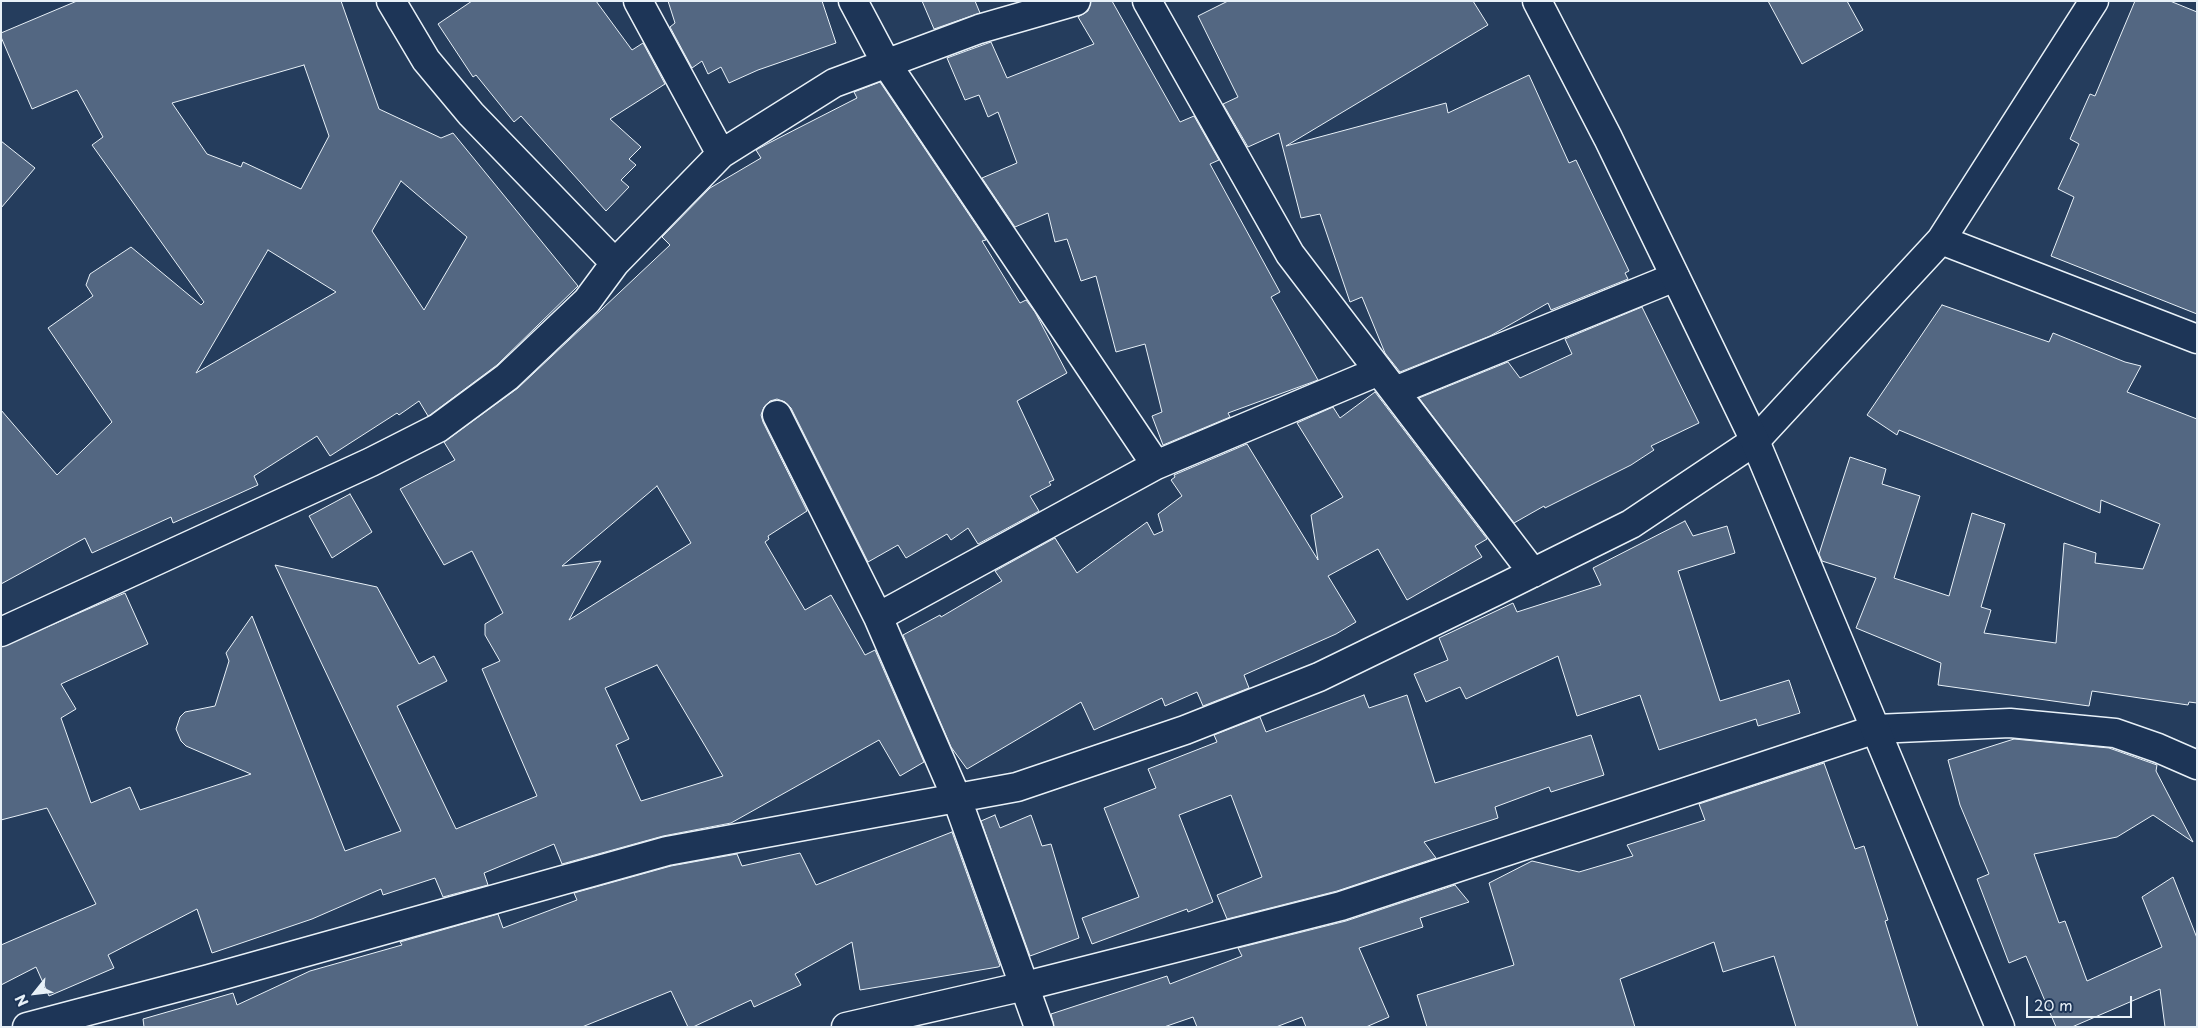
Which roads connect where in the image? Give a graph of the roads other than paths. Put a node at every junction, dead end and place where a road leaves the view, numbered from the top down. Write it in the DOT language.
graph roads {
  1 [pos="391,1"];
  2 [pos="638,1"];
  3 [pos="853,1"];
  4 [pos="1076,1"];
  5 [pos="1147,1"];
  6 [pos="1537,1"];
  7 [pos="2094,1"];
  8 [pos="886,63"];
  9 [pos="721,154"];
  10 [pos="1941,240"];
  11 [pos="615,263"];
  12 [pos="1675,277"];
  13 [pos="2197,339"];
  14 [pos="1387,381"];
  15 [pos="777,415"];
  16 [pos="1755,441"];
  17 [pos="1156,465"];
  18 [pos="1532,573"];
  19 [pos="878,617"];
  20 [pos="1,632"];
  21 [pos="1876,729"];
  22 [pos="2197,765"];
  23 [pos="957,799"];
  24 [pos="1024,986"];
  25 [pos="29,1026"];
  26 [pos="846,1027"];
  27 [pos="1039,1027"];
  28 [pos="2000,1027"];
  1 -- 11 [label="street"];
  2 -- 9 [label="street"];
  3 -- 8 [label="street"];
  4 -- 8 [label="street"];
  5 -- 14 [label="street"];
  6 -- 12 [label="street"];
  7 -- 10 [label="street"];
  8 -- 9 [label="street"];
  8 -- 17 [label="street"];
  9 -- 11 [label="street"];
  10 -- 13 [label="street"];
  10 -- 16 [label="street"];
  11 -- 20 [label="street"];
  12 -- 14 [label="street"];
  12 -- 16 [label="street"];
  14 -- 17 [label="street"];
  14 -- 18 [label="street"];
  15 -- 19 [label="street"];
  16 -- 18 [label="street"];
  16 -- 21 [label="street"];
  17 -- 19 [label="street"];
  18 -- 23 [label="street"];
  19 -- 23 [label="street"];
  21 -- 22 [label="street"];
  21 -- 24 [label="street"];
  21 -- 28 [label="street"];
  23 -- 24 [label="street"];
  23 -- 25 [label="street"];
  24 -- 26 [label="street"];
  24 -- 27 [label="street"];
}
